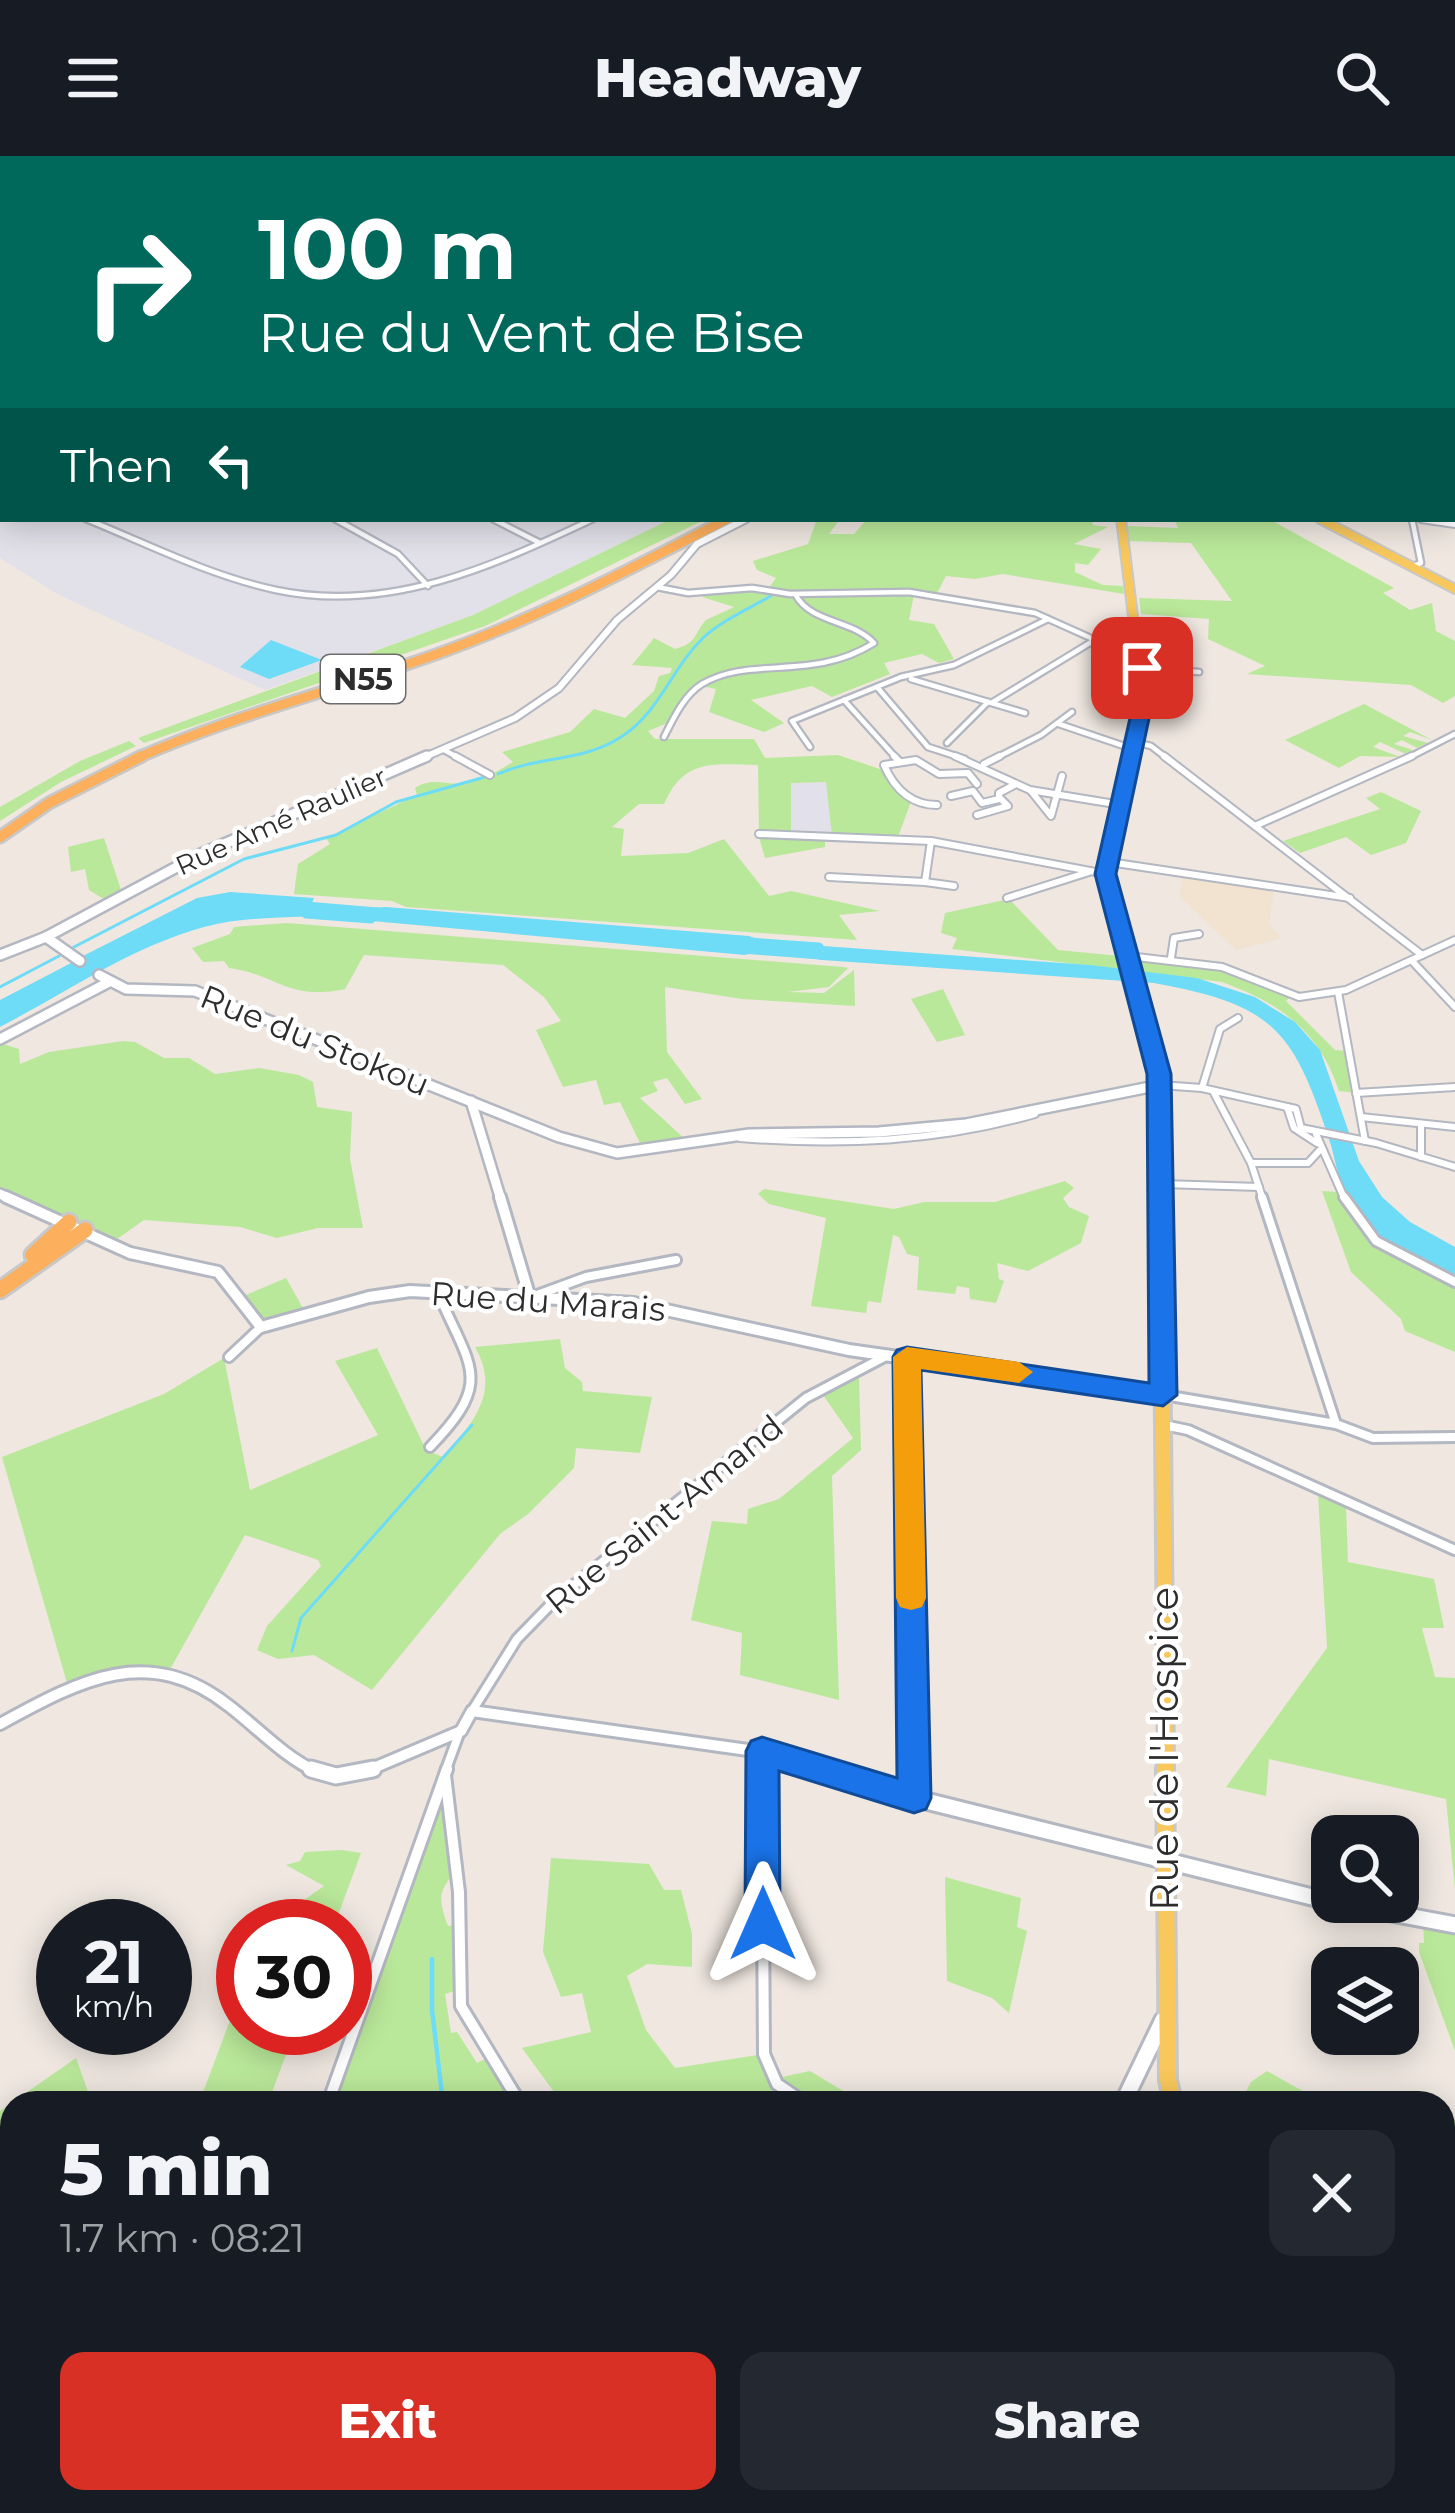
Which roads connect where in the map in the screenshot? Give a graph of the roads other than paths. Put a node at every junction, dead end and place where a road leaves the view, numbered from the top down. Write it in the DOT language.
graph roads {
  1 [pos="94,522"];
  2 [pos="340,522"];
  3 [pos="499,522"];
  4 [pos="587,522"];
  5 [pos="707,522"];
  6 [pos="721,522"];
  7 [pos="740,522"];
  8 [pos="1121,522"];
  9 [pos="1329,522"];
  10 [pos="1416,522"];
  11 [pos="540,544"];
  12 [pos="1414,566"];
  13 [pos="428,586"];
  14 [pos="657,586"];
  15 [pos="1455,587"];
  16 [pos="795,594"];
  17 [pos="1048,619"];
  18 [pos="1093,641"];
  19 [pos="1137,659"];
  20 [pos="1199,671"];
  21 [pos="910,679"];
  22 [pos="877,687"];
  23 [pos="844,700"];
  24 [pos="990,702"];
  25 [pos="1072,712"];
  26 [pos="1025,713"];
  27 [pos="1058,723"];
  28 [pos="1455,734"];
  29 [pos="664,737"];
  30 [pos="947,742"];
  31 [pos="1134,746"];
  32 [pos="810,747"];
  33 [pos="444,750"];
  34 [pos="899,761"];
  35 [pos="983,765"];
  36 [pos="490,775"];
  37 [pos="1063,776"];
  38 [pos="1018,783"];
  39 [pos="977,784"];
  40 [pos="1030,790"];
  41 [pos="1057,794"];
  42 [pos="951,796"];
  43 [pos="999,797"];
  44 [pos="937,805"];
  45 [pos="1121,805"];
  46 [pos="977,815"];
  47 [pos="1256,826"];
  48 [pos="0,827"];
  49 [pos="759,834"];
  50 [pos="0,837"];
  51 [pos="931,841"];
  52 [pos="1107,868"];
  53 [pos="1090,871"];
  54 [pos="830,877"];
  55 [pos="925,882"];
  56 [pos="954,886"];
  57 [pos="1007,898"];
  58 [pos="1350,898"];
  59 [pos="1199,934"];
  60 [pos="46,937"];
  61 [pos="1455,940"];
  62 [pos="0,956"];
  63 [pos="1422,956"];
  64 [pos="1171,958"];
  65 [pos="77,960"];
  66 [pos="1129,960"];
  67 [pos="1413,962"];
  68 [pos="99,975"];
  69 [pos="114,985"];
  70 [pos="1339,992"];
  71 [pos="1455,1006"];
  72 [pos="1238,1018"];
  73 [pos="0,1039"];
  74 [pos="1160,1085"];
  75 [pos="1455,1087"];
  76 [pos="1202,1088"];
  77 [pos="1213,1091"];
  78 [pos="1356,1093"];
  79 [pos="476,1102"];
  80 [pos="1361,1117"];
  81 [pos="1421,1125"];
  82 [pos="1455,1127"];
  83 [pos="1319,1141"];
  84 [pos="1365,1142"];
  85 [pos="1421,1157"];
  86 [pos="1251,1163"];
  87 [pos="1455,1167"];
  88 [pos="1163,1184"];
  89 [pos="1259,1187"];
  90 [pos="0,1194"];
  91 [pos="69,1222"];
  92 [pos="85,1230"];
  93 [pos="676,1260"];
  94 [pos="1455,1282"];
  95 [pos="0,1286"];
  96 [pos="437,1292"];
  97 [pos="530,1298"];
  98 [pos="261,1327"];
  99 [pos="889,1354"];
  100 [pos="229,1357"];
  101 [pos="907,1357"];
  102 [pos="1163,1395"];
  103 [pos="1336,1424"];
  104 [pos="1164,1425"];
  105 [pos="1455,1437"];
  106 [pos="430,1447"];
  107 [pos="1455,1550"];
  108 [pos="472,1711"];
  109 [pos="0,1724"];
  110 [pos="461,1731"];
  111 [pos="762,1751"];
  112 [pos="446,1768"];
  113 [pos="914,1798"];
  114 [pos="1163,1864"];
  115 [pos="1311,1897"];
  116 [pos="1419,1918"];
  117 [pos="1455,1925"];
  118 [pos="1165,2017"];
  119 [pos="332,2091"];
  120 [pos="512,2091"];
  121 [pos="787,2091"];
  122 [pos="1129,2091"];
  123 [pos="1172,2091"];
  1 -- 13 [label="street"];
  2 -- 13 [label="street"];
  3 -- 11 [label="street"];
  4 -- 11 [label="street"];
  5 -- 48 [label="highway, N55"];
  6 -- 50 [label="highway, N55"];
  7 -- 14 [label="street, Rue Amé Raulier"];
  8 -- 19 [label="main road"];
  9 -- 12 [label="main road"];
  10 -- 12 [label="street"];
  11 -- 13 [label="street"];
  12 -- 15 [label="main road"];
  14 -- 16 [label="street"];
  14 -- 33 [label="street, Rue Amé Raulier"];
  16 -- 17 [label="street"];
  16 -- 29 [label="street"];
  17 -- 18 [label="street"];
  17 -- 21 [label="street"];
  18 -- 19 [label="street"];
  18 -- 24 [label="street"];
  19 -- 20 [label="street"];
  19 -- 31 [label="main road"];
  21 -- 22 [label="street"];
  21 -- 24 [label="street"];
  22 -- 23 [label="street"];
  22 -- 35 [label="street"];
  23 -- 32 [label="street"];
  23 -- 34 [label="street"];
  24 -- 26 [label="street"];
  24 -- 30 [label="street"];
  25 -- 27 [label="street"];
  27 -- 31 [label="street"];
  27 -- 35 [label="street"];
  28 -- 47 [label="street"];
  31 -- 45 [label="main road"];
  31 -- 47 [label="street"];
  33 -- 36 [label="street"];
  33 -- 60 [label="street, Rue Amé Raulier"];
  34 -- 39 [label="street"];
  34 -- 44 [label="street"];
  35 -- 38 [label="street"];
  37 -- 41 [label="street"];
  38 -- 40 [label="street"];
  38 -- 43 [label="street"];
  40 -- 41 [label="street"];
  40 -- 41 [label="street"];
  41 -- 45 [label="street"];
  42 -- 43 [label="street"];
  43 -- 46 [label="street"];
  45 -- 52 [label="main road"];
  47 -- 58 [label="street"];
  49 -- 51 [label="street"];
  51 -- 53 [label="street"];
  51 -- 55 [label="street"];
  52 -- 53 [label="street"];
  52 -- 58 [label="street"];
  52 -- 66 [label="main road, Rue de l'Hospice"];
  53 -- 57 [label="street"];
  54 -- 55 [label="street"];
  55 -- 56 [label="street"];
  58 -- 63 [label="street"];
  59 -- 64 [label="street"];
  60 -- 62 [label="street, Rue Amé Raulier"];
  60 -- 65 [label="street"];
  61 -- 63 [label="street"];
  63 -- 67 [label="street"];
  64 -- 66 [label="street"];
  64 -- 70 [label="street"];
  66 -- 74 [label="main road, Rue de l'Hospice"];
  67 -- 70 [label="street"];
  67 -- 71 [label="street"];
  68 -- 69 [label="street"];
  69 -- 73 [label="street"];
  69 -- 79 [label="street, Rue du Stokou"];
  70 -- 78 [label="street"];
  72 -- 76 [label="street"];
  74 -- 76 [label="street"];
  74 -- 79 [label="street, Rue du Stokou"];
  74 -- 88 [label="main road, Rue de l'Hospice"];
  75 -- 78 [label="street"];
  76 -- 77 [label="street"];
  77 -- 83 [label="street"];
  77 -- 86 [label="street"];
  78 -- 80 [label="street"];
  79 -- 97 [label="street"];
  80 -- 81 [label="street"];
  80 -- 84 [label="street"];
  81 -- 82 [label="street"];
  81 -- 85 [label="street"];
  83 -- 84 [label="street"];
  83 -- 86 [label="street"];
  83 -- 94 [label="street"];
  84 -- 85 [label="street"];
  85 -- 87 [label="street"];
  86 -- 89 [label="street"];
  88 -- 89 [label="street"];
  88 -- 102 [label="main road, Rue de l'Hospice"];
  89 -- 103 [label="street"];
  90 -- 91 [label="street"];
  91 -- 92 [label="street"];
  91 -- 95 [label="highway"];
  92 -- 95 [label="highway"];
  92 -- 98 [label="street"];
  93 -- 97 [label="street"];
  96 -- 97 [label="street, Rue du Marais"];
  96 -- 98 [label="street, Rue du Marais"];
  96 -- 106 [label="street"];
  97 -- 99 [label="street, Rue du Marais"];
  98 -- 100 [label="street, Rue du Marais"];
  99 -- 101 [label="street, Rue du Marais"];
  99 -- 108 [label="street, Rue Saint-Amand"];
  101 -- 102 [label="street, Rue du Marais"];
  101 -- 113 [label="street"];
  102 -- 103 [label="street"];
  102 -- 104 [label="main road, Rue de l'Hospice"];
  103 -- 105 [label="street"];
  104 -- 107 [label="street"];
  104 -- 114 [label="main road, Rue de l'Hospice"];
  108 -- 110 [label="street"];
  108 -- 111 [label="street"];
  109 -- 110 [label="street"];
  110 -- 112 [label="street"];
  111 -- 113 [label="street"];
  111 -- 121 [label="street"];
  112 -- 119 [label="street"];
  112 -- 120 [label="street"];
  113 -- 114 [label="street"];
  114 -- 115 [label="street"];
  114 -- 118 [label="main road, Rue de l'Hospice"];
  116 -- 117 [label="street"];
  118 -- 122 [label="street"];
  118 -- 123 [label="main road, Rue de l'Hospice"];
}
